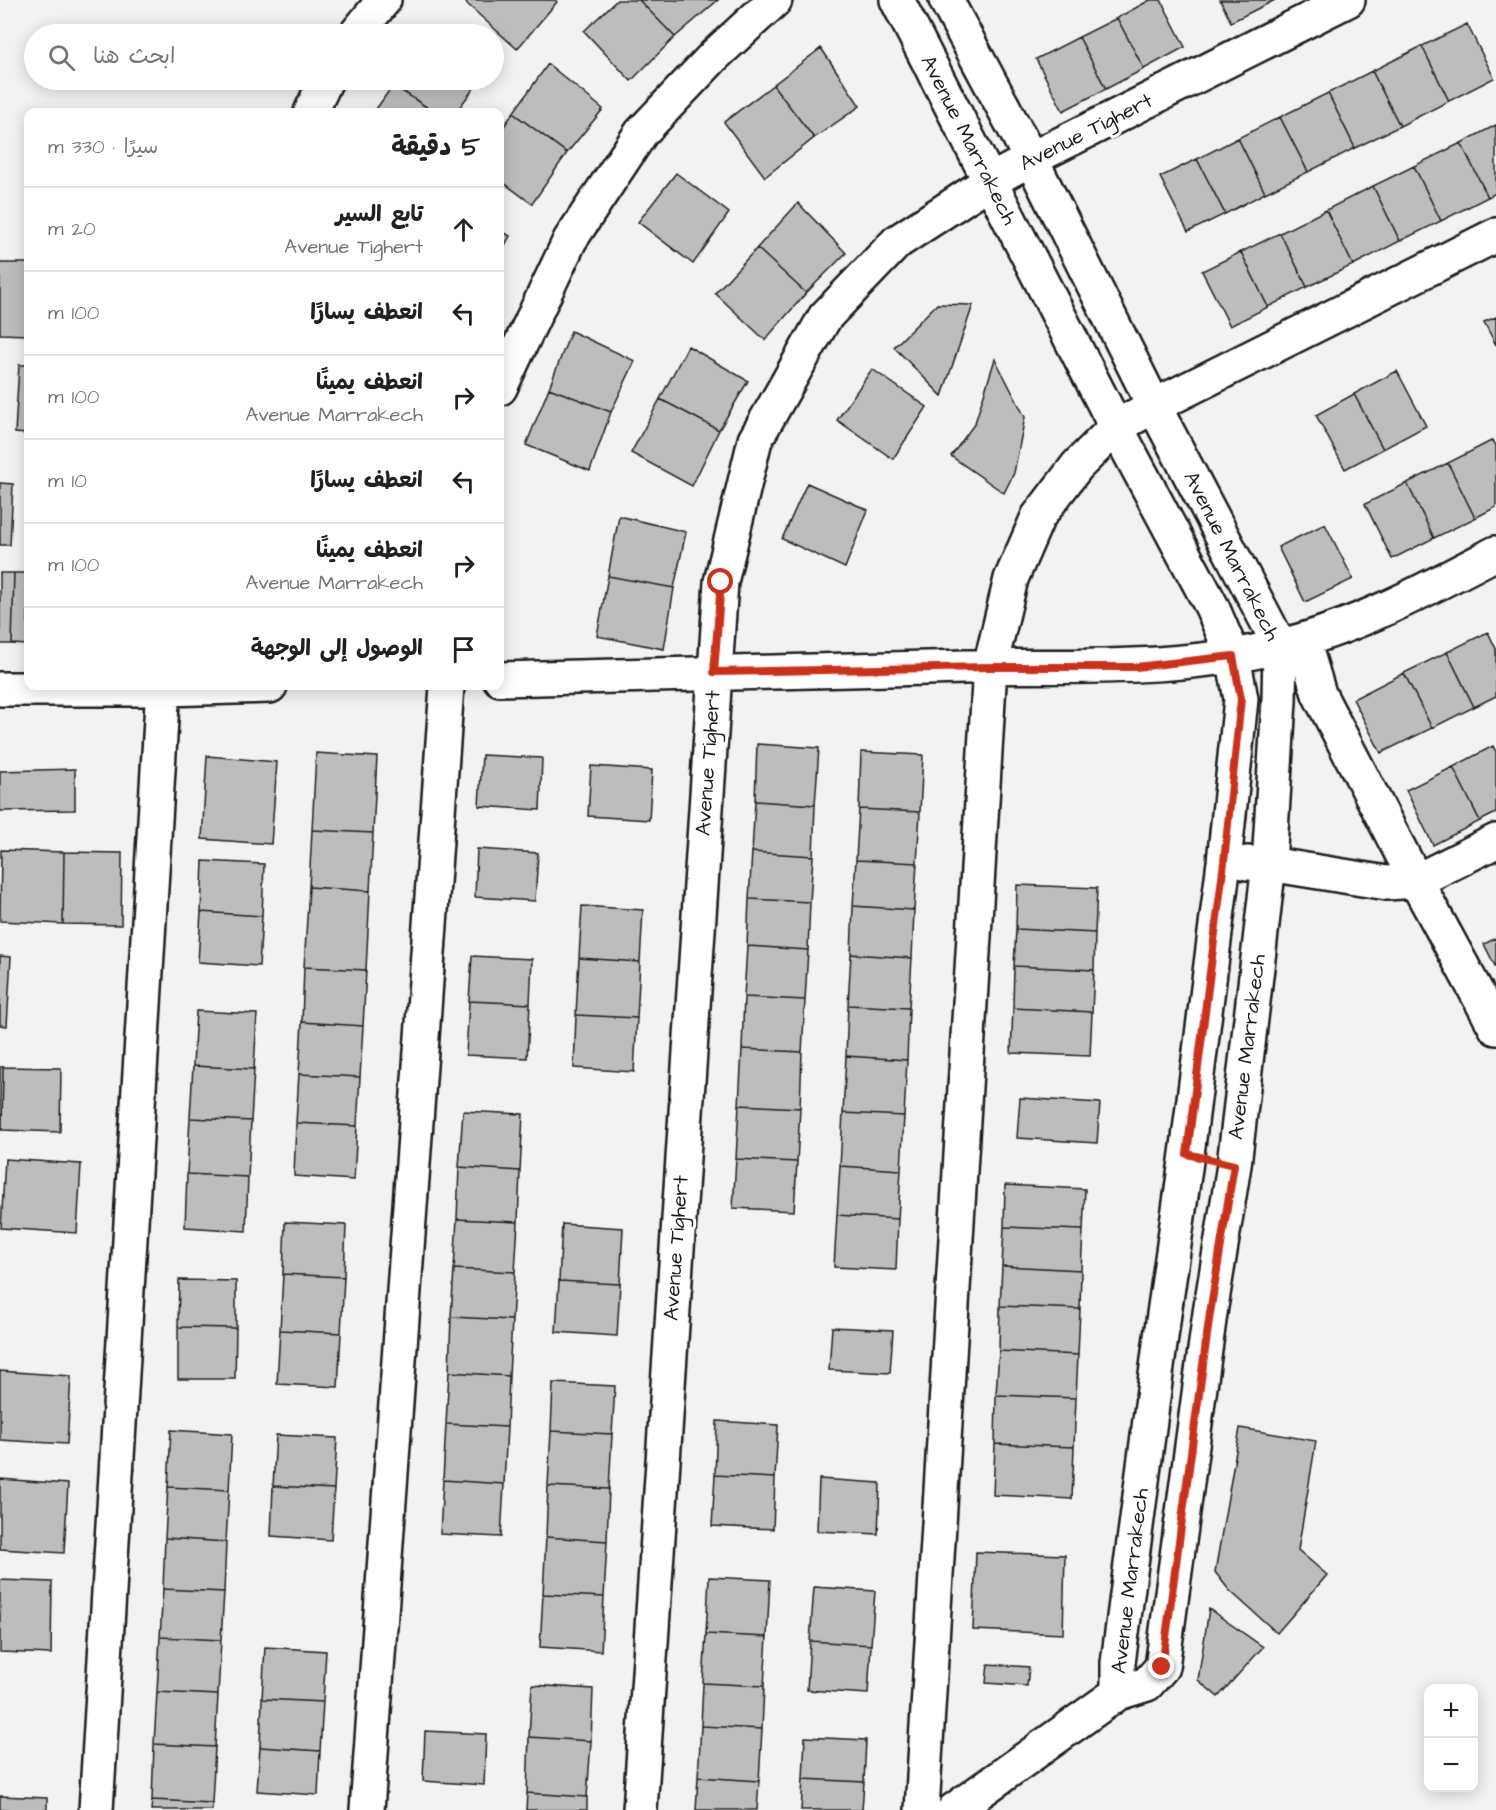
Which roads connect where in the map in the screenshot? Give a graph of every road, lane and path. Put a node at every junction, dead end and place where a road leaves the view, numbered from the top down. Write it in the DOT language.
graph roads {
  1 [pos="384,0"];
  2 [pos="775,0"];
  3 [pos="897,0"];
  4 [pos="946,0"];
  5 [pos="1348,0"];
  6 [pos="364,24"];
  7 [pos="321,90"];
  8 [pos="313,108"];
  9 [pos="1031,159"];
  10 [pos="990,181"];
  11 [pos="1496,235"];
  12 [pos="504,380"];
  13 [pos="1154,406"];
  14 [pos="1116,427"];
  15 [pos="1496,553"];
  16 [pos="1292,643"];
  17 [pos="1233,656"];
  18 [pos="990,667"];
  19 [pos="714,672"];
  20 [pos="504,679"];
  21 [pos="0,689"];
  22 [pos="24,689"];
  23 [pos="163,690"];
  24 [pos="447,690"];
  25 [pos="1496,841"];
  26 [pos="1224,862"];
  27 [pos="1269,864"];
  28 [pos="1416,881"];
  29 [pos="1496,1028"];
  30 [pos="1187,1154"];
  31 [pos="1234,1165"];
  32 [pos="1210,1313"];
  33 [pos="1164,1314"];
  34 [pos="1118,1693"];
  35 [pos="96,1810"];
  36 [pos="367,1810"];
  37 [pos="640,1810"];
  38 [pos="922,1810"];
  39 [pos="954,1810"];
  1 -- 6 [label="street"];
  2 -- 12 [label="street"];
  3 -- 10 [label="street, Avenue Marrakech"];
  4 -- 9 [label="street, Avenue Marrakech"];
  5 -- 9 [label="street, Avenue Tighert"];
  7 -- 8 [label="street"];
  9 -- 10 [label="street, Avenue Tighert"];
  9 -- 13 [label="street, Avenue Marrakech"];
  10 -- 14 [label="street, Avenue Marrakech"];
  10 -- 19 [label="street, Avenue Tighert"];
  11 -- 13 [label="street"];
  13 -- 14 [label="street"];
  13 -- 16 [label="street, Avenue Marrakech"];
  14 -- 17 [label="street, Avenue Marrakech"];
  14 -- 18 [label="street"];
  15 -- 16 [label="street"];
  16 -- 17 [label="street"];
  16 -- 27 [label="street, Avenue Marrakech"];
  16 -- 28 [label="street"];
  17 -- 18 [label="street"];
  17 -- 26 [label="street, Avenue Marrakech"];
  18 -- 19 [label="street"];
  18 -- 38 [label="street"];
  19 -- 20 [label="street"];
  19 -- 37 [label="street, Avenue Tighert"];
  21 -- 22 [label="street"];
  23 -- 35 [label="street"];
  24 -- 36 [label="street"];
  25 -- 28 [label="street"];
  26 -- 27 [label="street"];
  26 -- 30 [label="street, Avenue Marrakech"];
  27 -- 28 [label="street"];
  27 -- 31 [label="street, Avenue Marrakech"];
  28 -- 29 [label="street"];
  30 -- 31 [label="street"];
  30 -- 33 [label="street, Avenue Marrakech"];
  31 -- 32 [label="street, Avenue Marrakech"];
  32 -- 33 [label="street"];
  32 -- 34 [label="street, Avenue Marrakech"];
  33 -- 34 [label="street, Avenue Marrakech"];
  34 -- 39 [label="street"];
}
